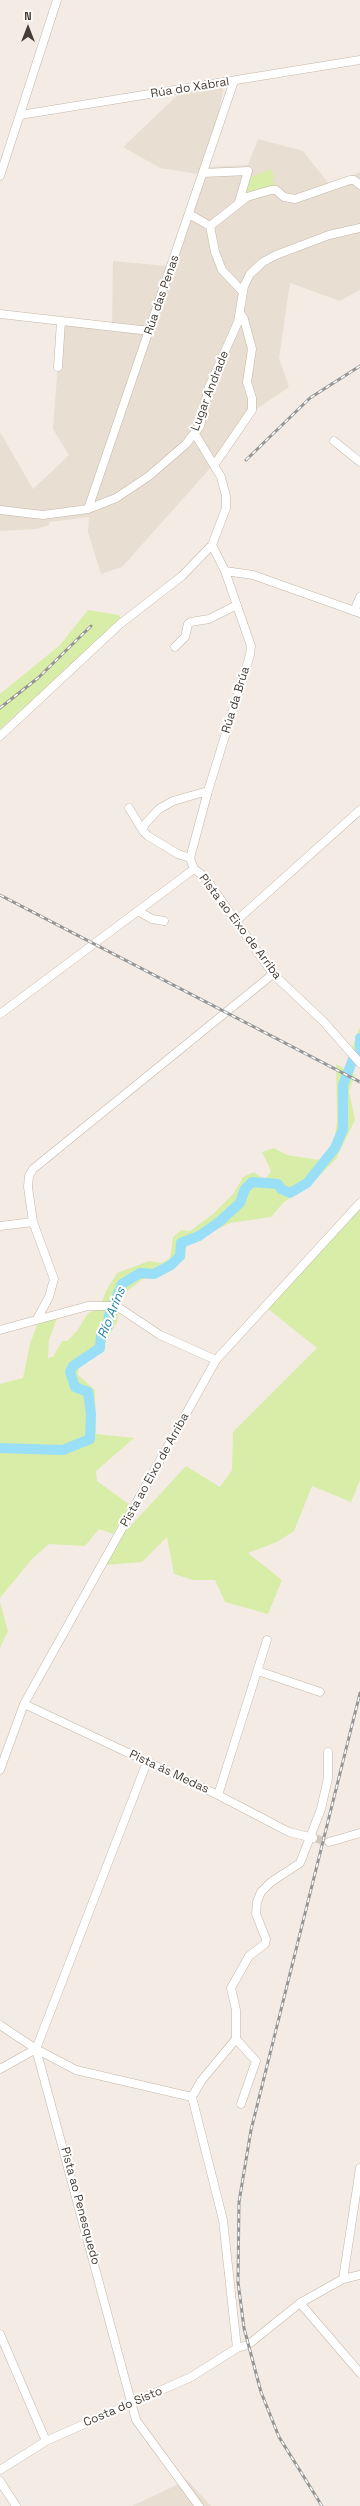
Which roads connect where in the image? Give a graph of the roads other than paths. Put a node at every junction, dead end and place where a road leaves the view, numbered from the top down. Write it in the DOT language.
graph roads {
  1 [pos="57,0"];
  2 [pos="360,60"];
  3 [pos="234,81"];
  4 [pos="20,114"];
  5 [pos="2,162"];
  6 [pos="203,173"];
  7 [pos="0,176"];
  8 [pos="360,185"];
  9 [pos="240,202"];
  10 [pos="189,214"];
  11 [pos="210,226"];
  12 [pos="360,228"];
  13 [pos="243,292"];
  14 [pos="240,313"];
  15 [pos="0,314"];
  16 [pos="61,321"];
  17 [pos="150,331"];
  18 [pos="58,367"];
  19 [pos="195,434"];
  20 [pos="334,441"];
  21 [pos="360,462"];
  22 [pos="215,464"];
  23 [pos="88,509"];
  24 [pos="0,510"];
  25 [pos="212,545"];
  26 [pos="225,570"];
  27 [pos="360,597"];
  28 [pos="237,605"];
  29 [pos="357,612"];
  30 [pos="175,647"];
  31 [pos="0,736"];
  32 [pos="208,791"];
  33 [pos="129,808"];
  34 [pos="360,810"];
  35 [pos="144,831"];
  36 [pos="190,858"];
  37 [pos="194,869"];
  38 [pos="138,911"];
  39 [pos="164,921"];
  40 [pos="236,921"];
  41 [pos="274,974"];
  42 [pos="0,1014"];
  43 [pos="360,1063"];
  44 [pos="360,1203"];
  45 [pos="33,1222"];
  46 [pos="0,1226"];
  47 [pos="37,1319"];
  48 [pos="0,1330"];
  49 [pos="216,1360"];
  50 [pos="267,1640"];
  51 [pos="258,1671"];
  52 [pos="320,1692"];
  53 [pos="24,1704"];
  54 [pos="328,1752"];
  55 [pos="147,1762"];
  56 [pos="0,1770"];
  57 [pos="218,1795"];
  58 [pos="360,1834"];
  59 [pos="312,1838"];
  60 [pos="329,1842"];
  61 [pos="0,2025"];
  62 [pos="236,2039"];
  63 [pos="36,2049"];
  64 [pos="0,2069"];
  65 [pos="192,2097"];
  66 [pos="241,2104"];
  67 [pos="360,2168"];
  68 [pos="360,2275"];
  69 [pos="343,2279"];
  70 [pos="300,2303"];
  71 [pos="0,2334"];
  72 [pos="243,2346"];
  73 [pos="360,2373"];
  74 [pos="130,2404"];
  75 [pos="46,2441"];
  76 [pos="9,2465"];
  77 [pos="0,2470"];
  78 [pos="2,2483"];
  79 [pos="16,2506"];
  80 [pos="199,2506"];
  1 -- 4 [label="street"];
  2 -- 3 [label="street, Rúa do Xabral"];
  3 -- 4 [label="street, Rúa do Xabral"];
  3 -- 6 [label="street, Rúa das Penas"];
  4 -- 5 [label="street"];
  5 -- 7 [label="street"];
  6 -- 9 [label="street"];
  6 -- 10 [label="street, Rúa das Penas"];
  8 -- 9 [label="street"];
  9 -- 11 [label="street"];
  10 -- 11 [label="street"];
  10 -- 17 [label="street, Rúa das Penas"];
  11 -- 13 [label="street"];
  12 -- 13 [label="street, Lugar Andrade"];
  13 -- 14 [label="street, Lugar Andrade"];
  14 -- 19 [label="street, Lugar Andrade"];
  14 -- 22 [label="street, Lugar Andrade"];
  15 -- 16 [label="street"];
  16 -- 17 [label="street"];
  16 -- 18 [label="street"];
  17 -- 23 [label="street, Rúa das Penas"];
  19 -- 22 [label="street"];
  19 -- 23 [label="street, Lugar Andrade"];
  20 -- 21 [label="street"];
  22 -- 25 [label="street"];
  23 -- 24 [label="street, Lugar Andrade"];
  25 -- 26 [label="street, Rúa da Brúa"];
  25 -- 31 [label="street"];
  26 -- 28 [label="street, Rúa da Brúa"];
  26 -- 29 [label="street"];
  27 -- 29 [label="street"];
  28 -- 30 [label="street"];
  28 -- 32 [label="street, Rúa da Brúa"];
  32 -- 35 [label="street"];
  32 -- 36 [label="street, Rúa da Brúa"];
  33 -- 35 [label="street"];
  34 -- 40 [label="street"];
  35 -- 36 [label="street"];
  36 -- 37 [label="street, Pista ao Eixo de Arriba"];
  37 -- 38 [label="street"];
  37 -- 40 [label="street, Pista ao Eixo de Arriba"];
  38 -- 39 [label="street"];
  38 -- 42 [label="street"];
  40 -- 41 [label="street, Pista ao Eixo de Arriba"];
  41 -- 43 [label="street, Pista ao Eixo de Arriba"];
  41 -- 45 [label="street"];
  44 -- 49 [label="street, Pista ao Eixo de Arriba"];
  45 -- 46 [label="street"];
  45 -- 47 [label="street"];
  47 -- 48 [label="street"];
  47 -- 49 [label="street"];
  49 -- 53 [label="street, Pista ao Eixo de Arriba"];
  50 -- 51 [label="street"];
  51 -- 52 [label="street"];
  51 -- 57 [label="street"];
  53 -- 55 [label="street, Pista ás Medas"];
  53 -- 56 [label="street, Pista ao Eixo de Arriba"];
  54 -- 59 [label="street"];
  55 -- 57 [label="street, Pista ás Medas"];
  55 -- 63 [label="street"];
  57 -- 59 [label="street, Pista ás Medas"];
  58 -- 60 [label="street"];
  59 -- 62 [label="street"];
  61 -- 63 [label="street"];
  62 -- 65 [label="street"];
  62 -- 66 [label="street"];
  63 -- 64 [label="street"];
  63 -- 65 [label="street"];
  63 -- 74 [label="street, Pista ao Penesquedo"];
  65 -- 72 [label="street"];
  67 -- 69 [label="street"];
  68 -- 69 [label="street, Costa do Sisto"];
  69 -- 70 [label="street, Costa do Sisto"];
  70 -- 72 [label="street, Costa do Sisto"];
  70 -- 73 [label="street"];
  71 -- 75 [label="street"];
  72 -- 74 [label="street, Costa do Sisto"];
  74 -- 75 [label="street, Costa do Sisto"];
  74 -- 80 [label="street, Pista ao Penesquedo"];
  75 -- 76 [label="street, Costa do Sisto"];
  76 -- 77 [label="street, Costa do Sisto"];
  76 -- 78 [label="street"];
  78 -- 79 [label="street"];
}
